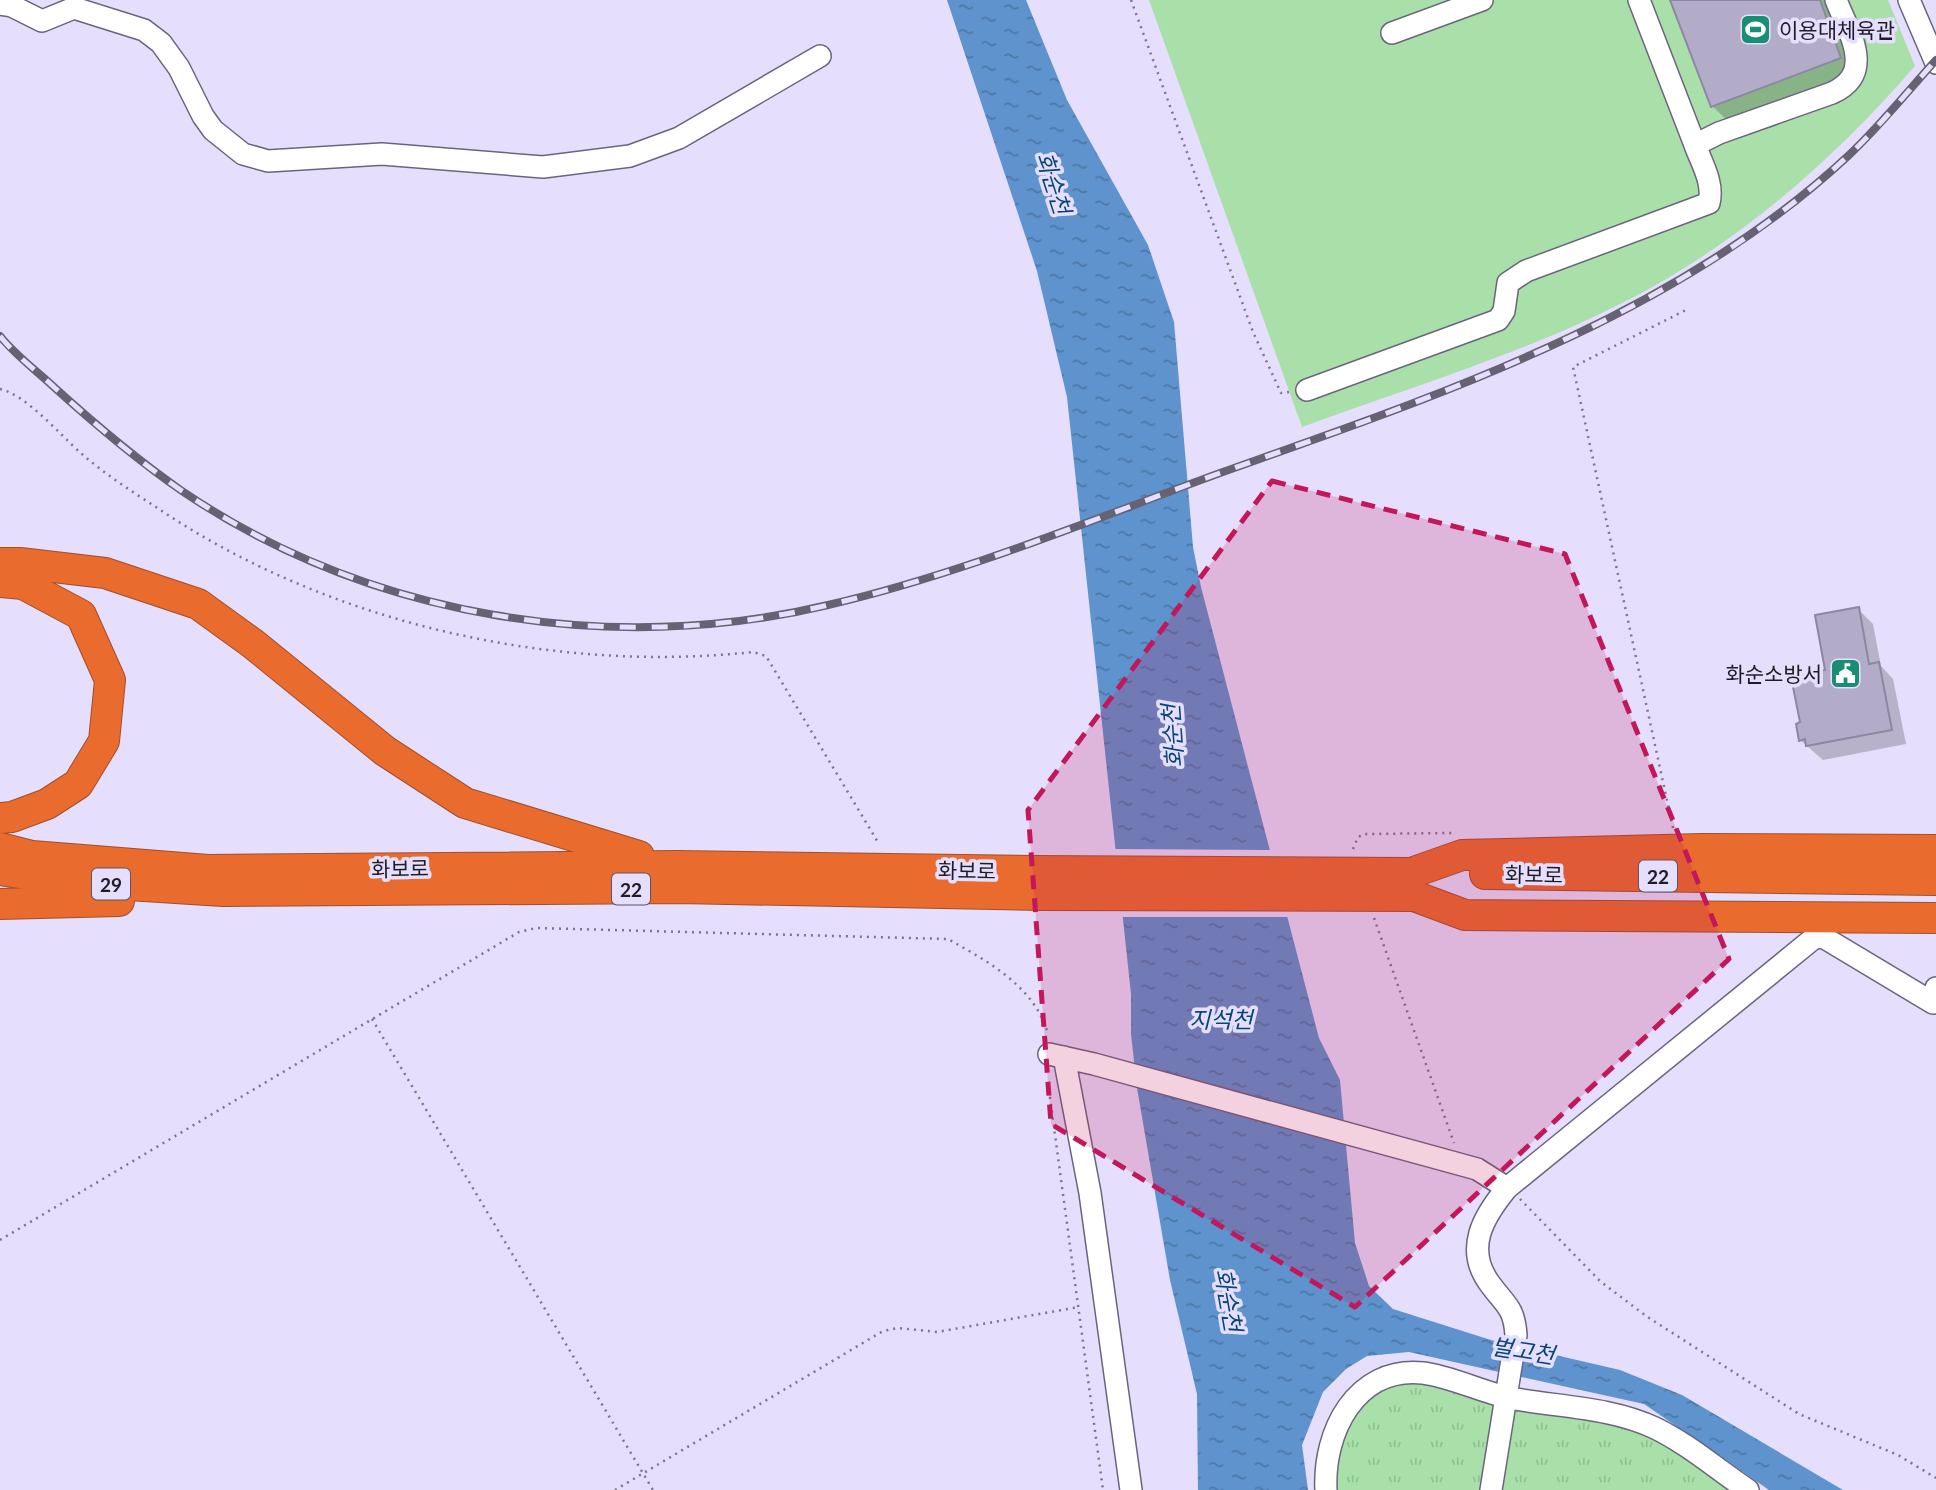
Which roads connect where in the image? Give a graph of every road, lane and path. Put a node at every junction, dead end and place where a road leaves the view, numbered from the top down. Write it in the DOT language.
graph roads {
  1 [pos="1131,0"];
  2 [pos="1482,0"];
  3 [pos="1639,0"];
  4 [pos="1836,0"];
  5 [pos="1909,0"];
  6 [pos="0,4"];
  7 [pos="1392,33"];
  8 [pos="820,56"];
  9 [pos="1936,63"];
  10 [pos="1695,145"];
  11 [pos="1686,310"];
  12 [pos="0,389"];
  13 [pos="1307,390"];
  14 [pos="0,563"];
  15 [pos="0,582"];
  16 [pos="0,818"];
  17 [pos="1457,833"];
  18 [pos="1675,836"];
  19 [pos="1936,838"];
  20 [pos="879,845"];
  21 [pos="0,848"];
  22 [pos="1717,849"];
  23 [pos="1902,850"];
  24 [pos="1936,850"];
  25 [pos="1353,853"];
  26 [pos="677,866"];
  27 [pos="0,870"];
  28 [pos="215,880"];
  29 [pos="1936,880"];
  30 [pos="1036,883"];
  31 [pos="1412,884"];
  32 [pos="1905,890"];
  33 [pos="1936,903"];
  34 [pos="0,904"];
  35 [pos="1371,913"];
  36 [pos="1936,919"];
  37 [pos="1935,999"];
  38 [pos="372,1018"];
  39 [pos="1056,1056"];
  40 [pos="1458,1165"];
  41 [pos="1507,1188"];
  42 [pos="0,1240"];
  43 [pos="1079,1307"];
  44 [pos="1508,1393"];
  45 [pos="643,1474"];
  46 [pos="1936,1478"];
  47 [pos="615,1490"];
  48 [pos="653,1490"];
  49 [pos="1103,1490"];
  50 [pos="1131,1490"];
  51 [pos="1326,1490"];
  52 [pos="1491,1490"];
  53 [pos="1748,1490"];
  1 -- 13 [label="path"];
  2 -- 7 [label="street"];
  3 -- 10 [label="street"];
  4 -- 10 [label="street"];
  5 -- 9 [label="street"];
  6 -- 8 [label="street"];
  10 -- 13 [label="street"];
  11 -- 18 [label="path"];
  12 -- 20 [label="path"];
  14 -- 26 [label="highway, 22"];
  15 -- 16 [label="highway"];
  17 -- 25 [label="path"];
  18 -- 22 [label="street"];
  19 -- 23 [label="street"];
  21 -- 28 [label="highway, 화보로"];
  22 -- 23 [label="highway"];
  22 -- 31 [label="highway"];
  23 -- 24 [label="highway"];
  26 -- 28 [label="highway, 화보로 / 22"];
  26 -- 30 [label="highway, 화보로 / 22"];
  27 -- 28 [label="highway, 화보로 / 29"];
  28 -- 30 [label="highway, 화보로 / 22"];
  28 -- 34 [label="highway, 22"];
  29 -- 32 [label="highway, 화보로 / 22"];
  30 -- 31 [label="highway, 화보로 / 22, bridge"];
  31 -- 32 [label="highway, 화보로 / 22"];
  31 -- 36 [label="highway"];
  32 -- 33 [label="highway, 화보로 / 22"];
  35 -- 40 [label="path"];
  37 -- 41 [label="street"];
  38 -- 39 [label="path"];
  38 -- 42 [label="path"];
  38 -- 45 [label="path"];
  39 -- 40 [label="street"];
  39 -- 43 [label="path"];
  39 -- 50 [label="street"];
  40 -- 41 [label="street"];
  41 -- 44 [label="street"];
  41 -- 46 [label="path"];
  43 -- 45 [label="path"];
  43 -- 49 [label="path"];
  44 -- 51 [label="street"];
  44 -- 52 [label="street"];
  44 -- 53 [label="street"];
  45 -- 47 [label="path"];
  45 -- 48 [label="path"];
}
